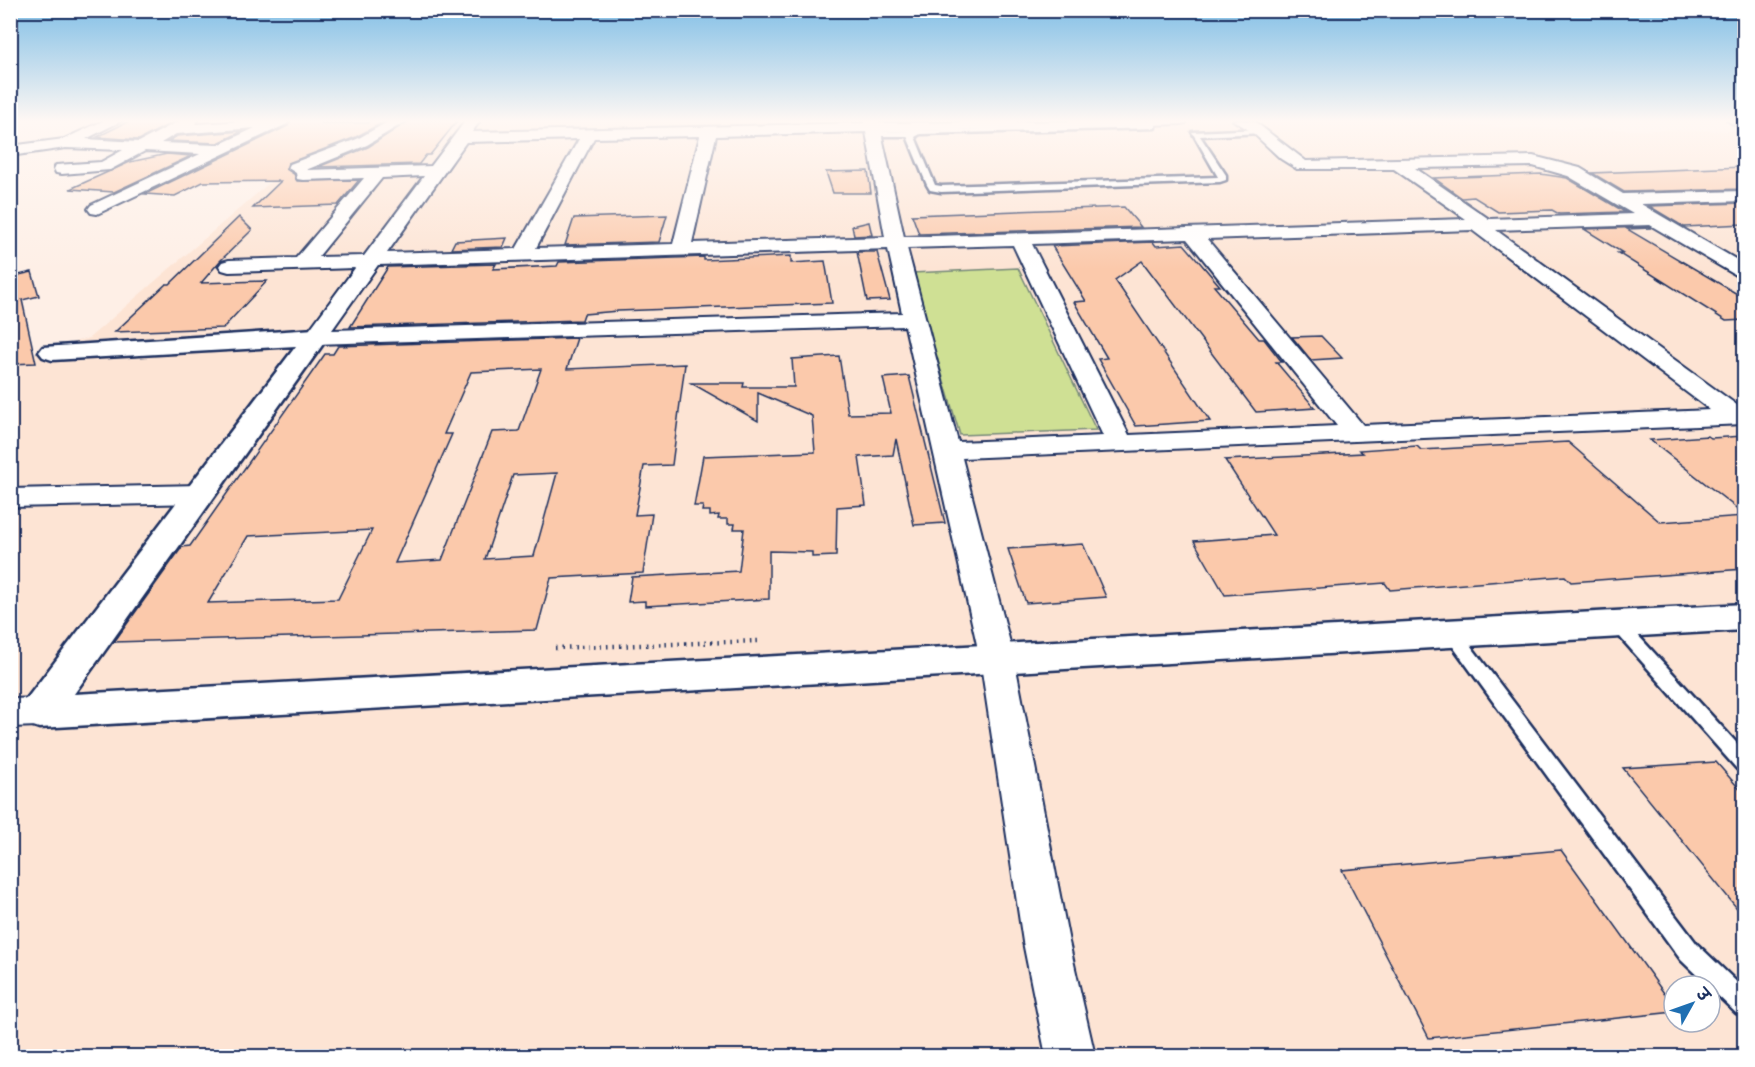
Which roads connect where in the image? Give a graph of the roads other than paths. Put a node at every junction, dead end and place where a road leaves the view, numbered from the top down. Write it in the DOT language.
graph roads {
  1 [pos="177,170"];
  2 [pos="302,170"];
  3 [pos="569,170"];
  4 [pos="700,170"];
  5 [pos="882,170"];
  6 [pos="925,170"];
  7 [pos="1219,170"];
  8 [pos="1406,170"];
  9 [pos="1567,170"];
  10 [pos="436,171"];
  11 [pos="377,173"];
  12 [pos="1744,196"];
  13 [pos="1621,199"];
  14 [pos="97,209"];
  15 [pos="1654,219"];
  16 [pos="1480,224"];
  17 [pos="1192,233"];
  18 [pos="1019,238"];
  19 [pos="896,242"];
  20 [pos="681,249"];
  21 [pos="523,254"];
  22 [pos="371,260"];
  23 [pos="302,264"];
  24 [pos="229,267"];
  25 [pos="1744,272"];
  26 [pos="915,319"];
  27 [pos="315,337"];
  28 [pos="52,352"];
  29 [pos="1740,416"];
  30 [pos="1356,433"];
  31 [pos="1120,444"];
  32 [pos="947,451"];
  33 [pos="200,494"];
  34 [pos="10,498"];
  35 [pos="1744,617"];
  36 [pos="1618,624"];
  37 [pos="1452,633"];
  38 [pos="996,658"];
  39 [pos="25,712"];
  40 [pos="1744,763"];
  41 [pos="1744,1005"];
  42 [pos="1070,1056"];
  1 -- 14 [label="street"];
  2 -- 11 [label="street"];
  3 -- 21 [label="street"];
  4 -- 20 [label="street"];
  5 -- 19 [label="street"];
  6 -- 7 [label="lane"];
  8 -- 16 [label="street"];
  9 -- 13 [label="street"];
  10 -- 11 [label="street"];
  10 -- 22 [label="street"];
  11 -- 23 [label="street"];
  12 -- 13 [label="street"];
  13 -- 15 [label="street"];
  15 -- 16 [label="street"];
  15 -- 25 [label="street"];
  16 -- 17 [label="street"];
  16 -- 29 [label="street"];
  17 -- 18 [label="street"];
  17 -- 30 [label="street"];
  18 -- 19 [label="street"];
  18 -- 31 [label="street"];
  19 -- 20 [label="street"];
  19 -- 26 [label="street"];
  20 -- 21 [label="street"];
  21 -- 22 [label="street"];
  22 -- 23 [label="street"];
  22 -- 27 [label="street"];
  23 -- 24 [label="street"];
  26 -- 27 [label="street"];
  26 -- 32 [label="street"];
  27 -- 28 [label="street"];
  27 -- 33 [label="street"];
  29 -- 30 [label="street"];
  30 -- 31 [label="street"];
  31 -- 32 [label="street"];
  32 -- 38 [label="street"];
  33 -- 34 [label="street"];
  33 -- 39 [label="street"];
  35 -- 36 [label="street"];
  36 -- 37 [label="street"];
  36 -- 40 [label="lane"];
  37 -- 38 [label="street"];
  37 -- 41 [label="lane"];
  38 -- 39 [label="street"];
  38 -- 42 [label="street"];
}
